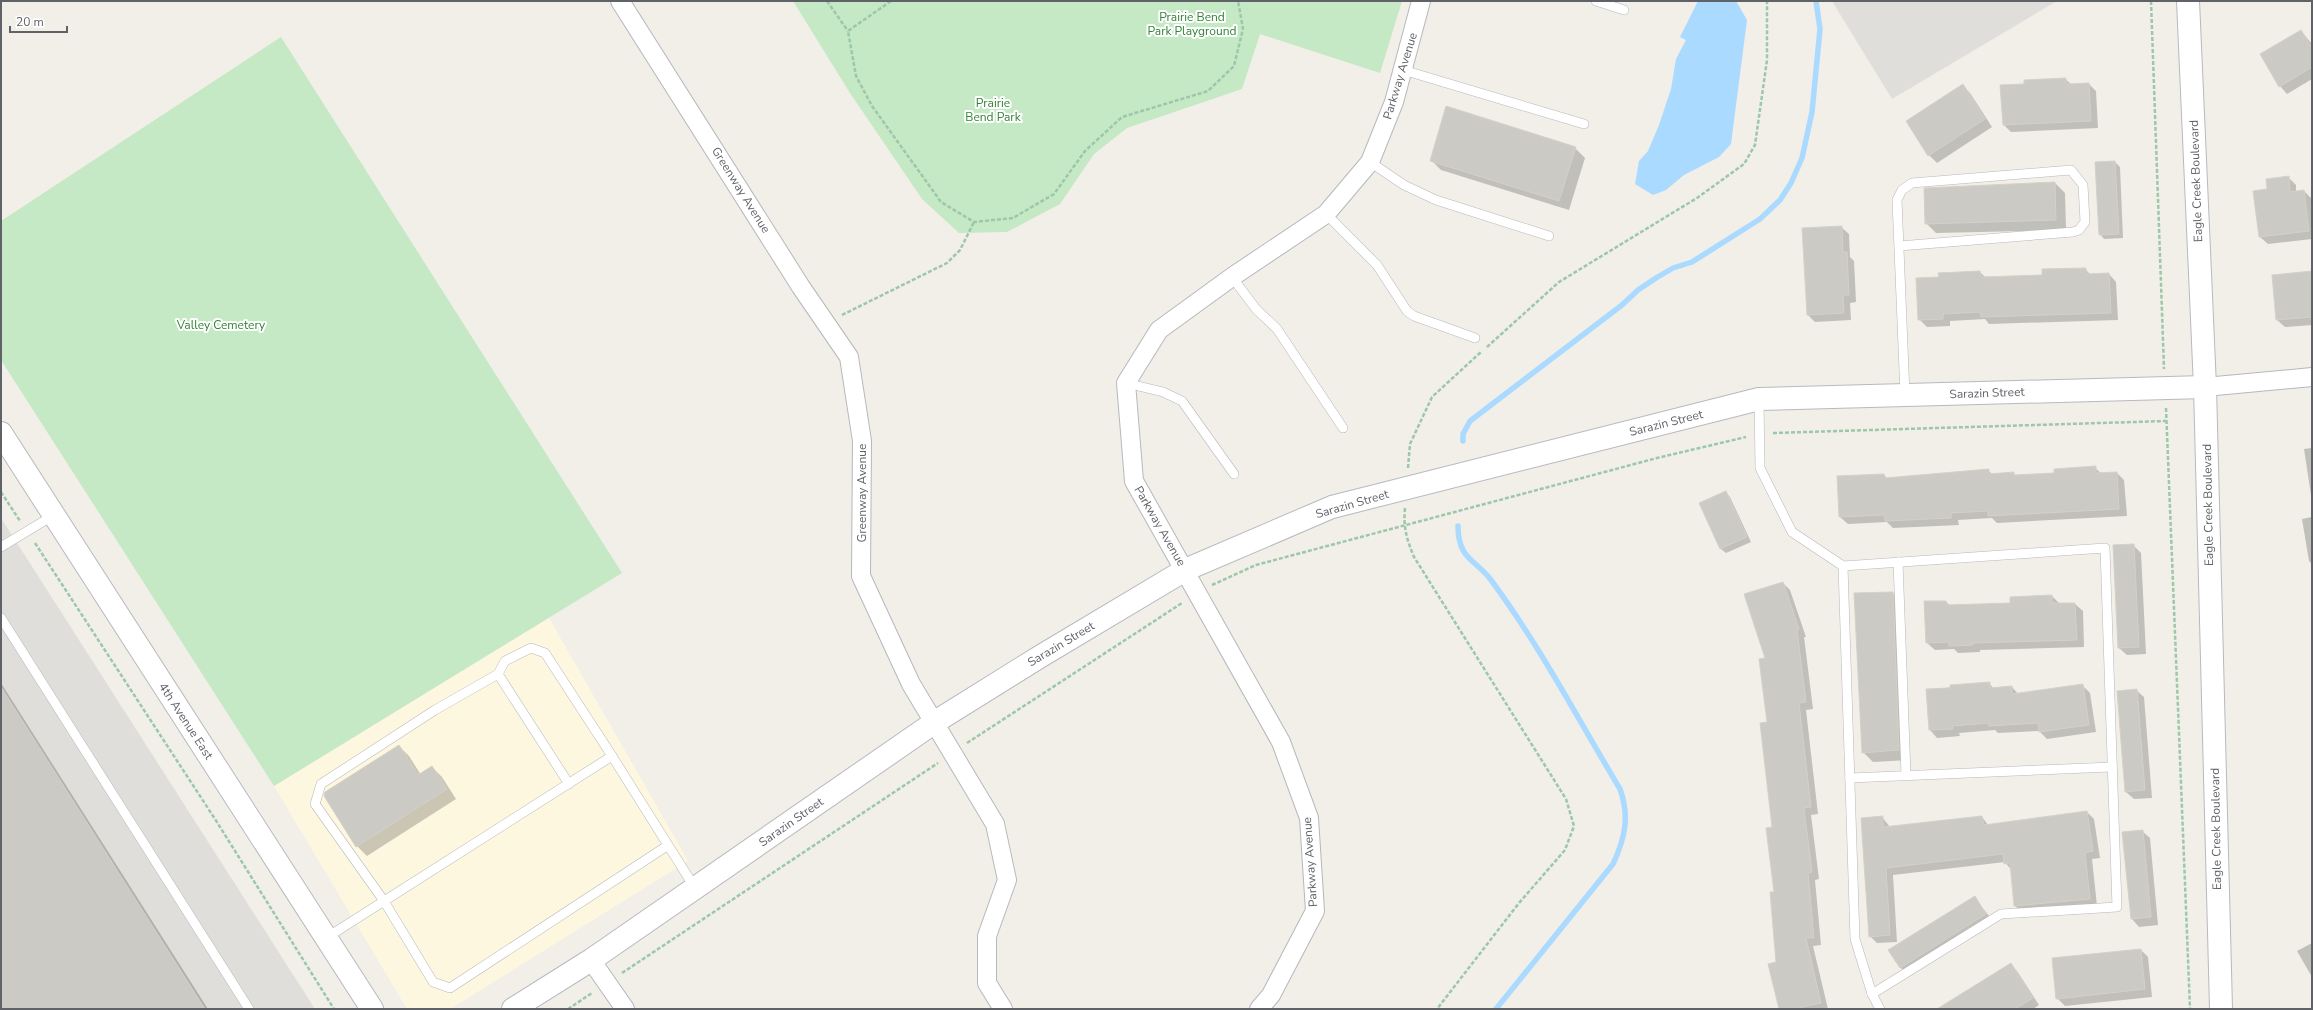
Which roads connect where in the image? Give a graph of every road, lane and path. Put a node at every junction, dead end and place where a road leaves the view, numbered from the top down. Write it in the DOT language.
graph roads {
  1 [pos="620,1"];
  2 [pos="827,1"];
  3 [pos="891,1"];
  4 [pos="1238,1"];
  5 [pos="1421,1"];
  6 [pos="1596,1"];
  7 [pos="1767,1"];
  8 [pos="2151,1"];
  9 [pos="2188,1"];
  10 [pos="1624,10"];
  11 [pos="848,31"];
  12 [pos="1403,70"];
  13 [pos="1584,124"];
  14 [pos="1370,162"];
  15 [pos="1326,214"];
  16 [pos="974,222"];
  17 [pos="1549,236"];
  18 [pos="1899,246"];
  19 [pos="1232,277"];
  20 [pos="826,323"];
  21 [pos="1475,338"];
  22 [pos="2312,377"];
  23 [pos="1126,383"];
  24 [pos="2205,386"];
  25 [pos="2165,388"];
  26 [pos="1905,395"];
  27 [pos="1759,399"];
  28 [pos="2166,421"];
  29 [pos="1343,428"];
  30 [pos="1,433"];
  31 [pos="1760,433"];
  32 [pos="1234,474"];
  33 [pos="1407,488"];
  34 [pos="1,492"];
  35 [pos="54,515"];
  36 [pos="1404,524"];
  37 [pos="27,532"];
  38 [pos="1,547"];
  39 [pos="1898,562"];
  40 [pos="1843,566"];
  41 [pos="1185,570"];
  42 [pos="1198,593"];
  43 [pos="1,618"];
  44 [pos="498,674"];
  45 [pos="935,722"];
  46 [pos="953,752"];
  47 [pos="612,756"];
  48 [pos="2112,767"];
  49 [pos="1906,775"];
  50 [pos="1850,778"];
  51 [pos="569,784"];
  52 [pos="667,846"];
  53 [pos="695,888"];
  54 [pos="384,901"];
  55 [pos="326,938"];
  56 [pos="591,960"];
  57 [pos="607,983"];
  58 [pos="1872,994"];
  59 [pos="249,1009"];
  60 [pos="334,1009"];
  61 [pos="372,1009"];
  62 [pos="513,1009"];
  63 [pos="568,1009"];
  64 [pos="625,1009"];
  65 [pos="1003,1009"];
  66 [pos="1259,1009"];
  67 [pos="1437,1009"];
  68 [pos="1880,1009"];
  69 [pos="2190,1009"];
  70 [pos="2221,1009"];
  1 -- 20 [label="street, Greenway Avenue"];
  2 -- 11 [label="path"];
  3 -- 11 [label="path"];
  4 -- 16 [label="path"];
  5 -- 12 [label="street, Parkway Avenue"];
  6 -- 10 [label="lane"];
  7 -- 33 [label="path"];
  8 -- 25 [label="path"];
  9 -- 24 [label="street, Eagle Creek Boulevard"];
  11 -- 16 [label="path"];
  12 -- 13 [label="lane"];
  12 -- 14 [label="street, Parkway Avenue"];
  14 -- 15 [label="street, Parkway Avenue"];
  14 -- 17 [label="lane"];
  15 -- 19 [label="street, Parkway Avenue"];
  15 -- 21 [label="lane"];
  16 -- 20 [label="path"];
  18 -- 18 [label="lane"];
  18 -- 26 [label="lane"];
  19 -- 23 [label="street, Parkway Avenue"];
  19 -- 29 [label="lane"];
  20 -- 45 [label="street, Greenway Avenue"];
  22 -- 24 [label="street"];
  23 -- 32 [label="lane"];
  23 -- 41 [label="street, Parkway Avenue"];
  24 -- 25 [label="street, Sarazin Street"];
  24 -- 70 [label="street, Eagle Creek Boulevard"];
  25 -- 26 [label="street, Sarazin Street"];
  25 -- 28 [label="path"];
  26 -- 27 [label="street, Sarazin Street"];
  27 -- 31 [label="lane"];
  27 -- 33 [label="street, Sarazin Street"];
  28 -- 31 [label="path"];
  28 -- 69 [label="path"];
  30 -- 35 [label="street, 4th Avenue East"];
  31 -- 36 [label="path"];
  31 -- 40 [label="lane"];
  33 -- 36 [label="path"];
  33 -- 41 [label="street, Sarazin Street"];
  34 -- 37 [label="path"];
  35 -- 37 [label="lane"];
  35 -- 55 [label="street, 4th Avenue East"];
  36 -- 42 [label="path"];
  36 -- 67 [label="path"];
  37 -- 38 [label="lane"];
  37 -- 60 [label="path"];
  39 -- 40 [label="lane"];
  39 -- 48 [label="lane"];
  39 -- 49 [label="lane"];
  40 -- 50 [label="lane"];
  41 -- 42 [label="street, Parkway Avenue"];
  41 -- 45 [label="street, Sarazin Street"];
  42 -- 46 [label="path"];
  42 -- 66 [label="street, Parkway Avenue"];
  43 -- 59 [label="lane"];
  44 -- 47 [label="lane"];
  44 -- 51 [label="lane"];
  44 -- 54 [label="lane"];
  45 -- 46 [label="street, Greenway Avenue"];
  45 -- 53 [label="street, Sarazin Street"];
  46 -- 57 [label="path"];
  46 -- 65 [label="street, Greenway Avenue"];
  47 -- 51 [label="lane"];
  47 -- 52 [label="lane"];
  48 -- 49 [label="lane"];
  48 -- 58 [label="lane"];
  49 -- 50 [label="lane"];
  50 -- 58 [label="lane"];
  51 -- 54 [label="lane"];
  52 -- 53 [label="lane"];
  52 -- 54 [label="lane"];
  53 -- 56 [label="street, Sarazin Street"];
  54 -- 55 [label="lane"];
  55 -- 61 [label="street, 4th Avenue East"];
  56 -- 57 [label="street"];
  56 -- 62 [label="street, Sarazin Street"];
  57 -- 63 [label="path"];
  57 -- 64 [label="street"];
  58 -- 68 [label="lane"];
}
